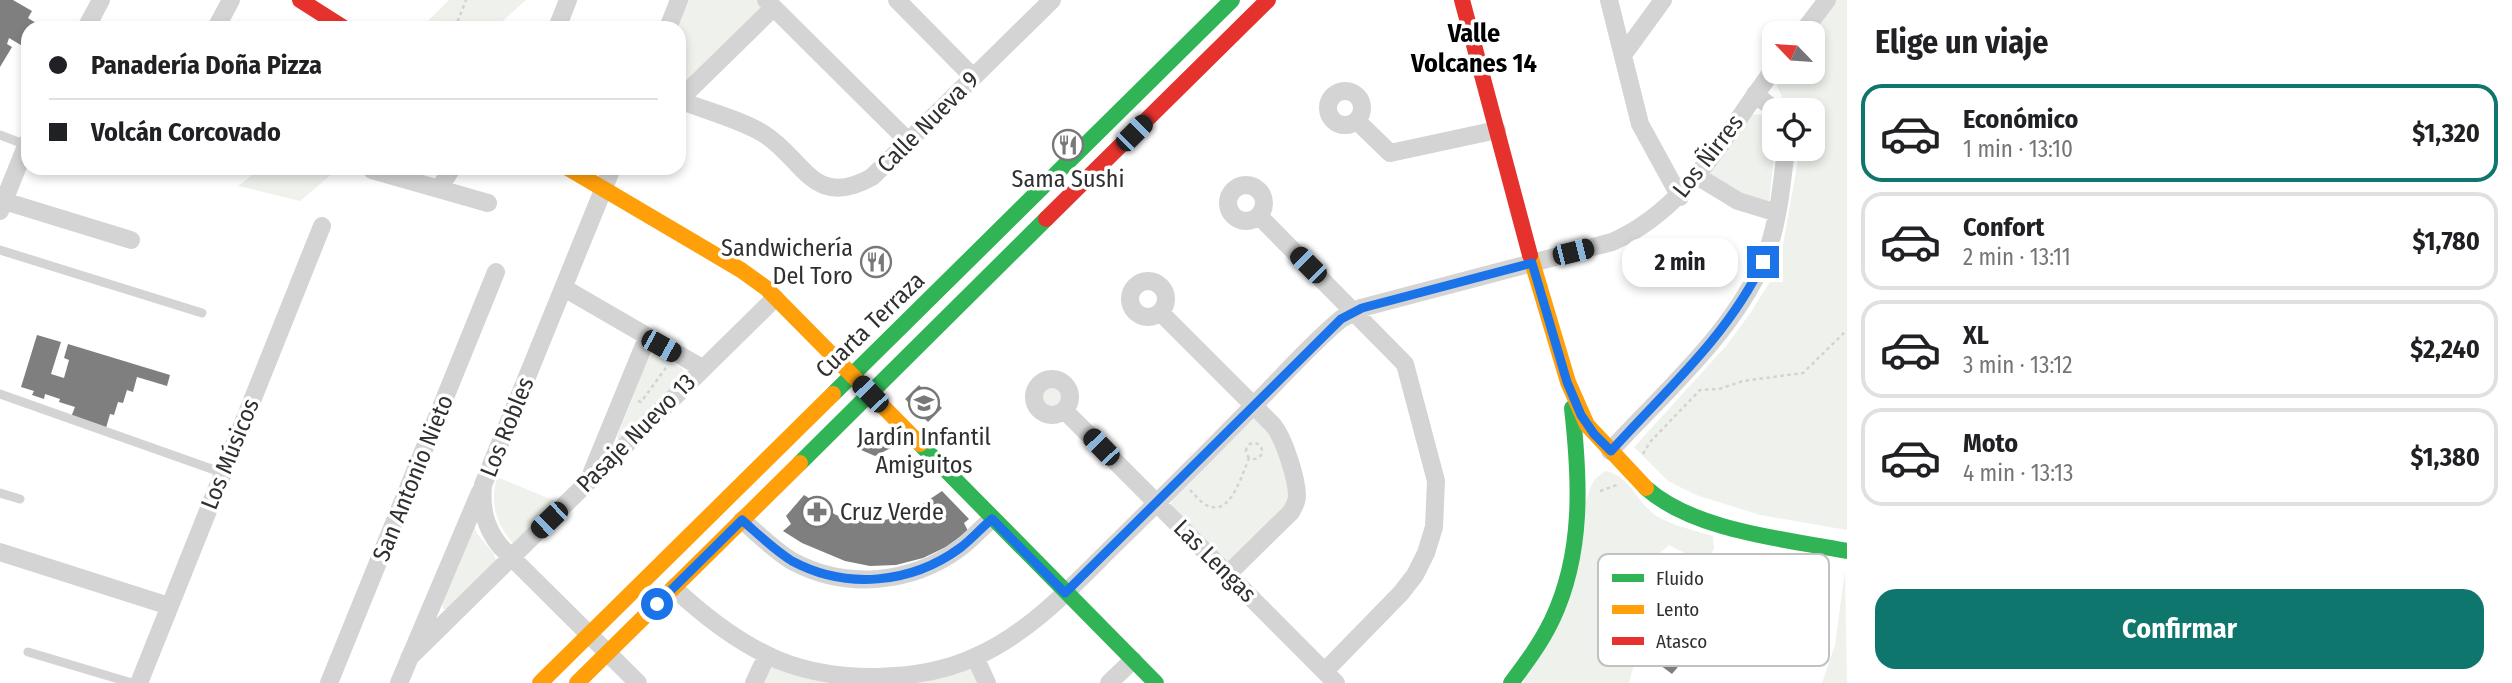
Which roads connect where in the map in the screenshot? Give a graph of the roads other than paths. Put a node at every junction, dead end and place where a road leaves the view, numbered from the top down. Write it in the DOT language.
graph roads {
  1 [pos="101,0"];
  2 [pos="231,0"];
  3 [pos="300,0"];
  4 [pos="568,0"];
  5 [pos="679,0"];
  6 [pos="897,0"];
  7 [pos="1025,0"];
  8 [pos="1052,0"];
  9 [pos="1232,0"];
  10 [pos="1268,0"];
  11 [pos="1446,0"];
  12 [pos="1609,0"];
  13 [pos="1663,0"];
  14 [pos="1827,0"];
  15 [pos="770,4"];
  16 [pos="1463,7"];
  17 [pos="1038,13"];
  18 [pos="90,21"];
  19 [pos="220,21"];
  20 [pos="316,21"];
  21 [pos="560,21"];
  22 [pos="671,21"];
  23 [pos="1811,21"];
  24 [pos="1623,55"];
  25 [pos="973,77"];
  26 [pos="1763,84"];
  27 [pos="686,93"];
  28 [pos="1755,94"];
  29 [pos="1762,100"];
  30 [pos="686,103"];
  31 [pos="1357,121"];
  32 [pos="1497,131"];
  33 [pos="0,135"];
  34 [pos="21,141"];
  35 [pos="908,141"];
  36 [pos="21,157"];
  37 [pos="1784,161"];
  38 [pos="390,175"];
  39 [pos="448,175"];
  40 [pos="579,175"];
  41 [pos="609,175"];
  42 [pos="1697,176"];
  43 [pos="439,189"];
  44 [pos="603,190"];
  45 [pos="1680,197"];
  46 [pos="2,200"];
  47 [pos="488,203"];
  48 [pos="1777,213"];
  49 [pos="1259,216"];
  50 [pos="322,226"];
  51 [pos="131,240"];
  52 [pos="0,250"];
  53 [pos="1532,263"];
  54 [pos="496,272"];
  55 [pos="564,288"];
  56 [pos="775,298"];
  57 [pos="1354,311"];
  58 [pos="1160,312"];
  59 [pos="202,313"];
  60 [pos="647,338"];
  61 [pos="702,368"];
  62 [pos="852,375"];
  63 [pos="1567,382"];
  64 [pos="0,394"];
  65 [pos="870,394"];
  66 [pos="1254,405"];
  67 [pos="1064,410"];
  68 [pos="1602,460"];
  69 [pos="223,473"];
  70 [pos="588,482"];
  71 [pos="483,485"];
  72 [pos="0,493"];
  73 [pos="20,499"];
  74 [pos="1579,499"];
  75 [pos="1157,503"];
  76 [pos="992,519"];
  77 [pos="742,520"];
  78 [pos="1847,551"];
  79 [pos="0,552"];
  80 [pos="511,558"];
  81 [pos="1228,574"];
  82 [pos="674,587"];
  83 [pos="1065,593"];
  84 [pos="169,606"];
  85 [pos="588,636"];
  86 [pos="28,652"];
  87 [pos="606,654"];
  88 [pos="767,655"];
  89 [pos="975,657"];
  90 [pos="409,659"];
  91 [pos="1133,660"];
  92 [pos="1331,677"];
  93 [pos="132,683"];
  94 [pos="139,683"];
  95 [pos="330,683"];
  96 [pos="399,683"];
  97 [pos="540,683"];
  98 [pos="578,683"];
  99 [pos="638,683"];
  100 [pos="754,683"];
  101 [pos="987,683"];
  102 [pos="1109,683"];
  103 [pos="1156,683"];
  104 [pos="1511,683"];
  1 -- 18 [label="street"];
  2 -- 19 [label="street"];
  3 -- 20 [label="main road"];
  4 -- 21 [label="street"];
  5 -- 22 [label="street"];
  6 -- 25 [label="street"];
  7 -- 17 [label="street"];
  8 -- 17 [label="street, Calle Nueva 9"];
  9 -- 62 [label="main road, Cuarta Terraza"];
  10 -- 65 [label="main road, Cuarta Terraza"];
  11 -- 16 [label="main road"];
  12 -- 24 [label="street"];
  13 -- 24 [label="street"];
  14 -- 23 [label="street"];
  15 -- 27 [label="street"];
  15 -- 35 [label="street"];
  16 -- 32 [label="main road"];
  17 -- 25 [label="street, Calle Nueva 9"];
  24 -- 45 [label="street"];
  25 -- 35 [label="street, Calle Nueva 9"];
  26 -- 28 [label="street, Los Ñirres"];
  28 -- 29 [label="street"];
  28 -- 42 [label="street, Los Ñirres"];
  30 -- 35 [label="street, Calle Nueva 9"];
  31 -- 32 [label="street"];
  32 -- 53 [label="main road"];
  33 -- 34 [label="lane"];
  36 -- 46 [label="street"];
  37 -- 48 [label="street"];
  38 -- 43 [label="street"];
  39 -- 43 [label="street"];
  40 -- 44 [label="main road"];
  41 -- 44 [label="street, Los Robles"];
  42 -- 45 [label="street, Los Ñirres"];
  42 -- 48 [label="street"];
  43 -- 47 [label="street"];
  44 -- 55 [label="street, Los Robles"];
  44 -- 56 [label="main road"];
  45 -- 53 [label="street, Los Ñirres"];
  46 -- 51 [label="street"];
  48 -- 68 [label="street"];
  49 -- 57 [label="street"];
  50 -- 69 [label="street, Los Músicos"];
  52 -- 59 [label="lane"];
  53 -- 57 [label="street, Los Ñirres"];
  53 -- 63 [label="main road"];
  54 -- 95 [label="street, San Antonio Nieto"];
  55 -- 60 [label="street"];
  55 -- 71 [label="street, Los Robles"];
  56 -- 61 [label="street, Pasaje Nuevo 13"];
  56 -- 62 [label="main road"];
  57 -- 66 [label="street, Los Ñirres"];
  57 -- 92 [label="street"];
  58 -- 66 [label="street"];
  60 -- 61 [label="street"];
  60 -- 70 [label="street"];
  61 -- 70 [label="street, Pasaje Nuevo 13"];
  62 -- 65 [label="main road"];
  62 -- 85 [label="main road, Cuarta Terraza"];
  63 -- 68 [label="main road"];
  63 -- 74 [label="main road"];
  64 -- 69 [label="lane"];
  65 -- 76 [label="main road"];
  65 -- 77 [label="main road, Cuarta Terraza"];
  66 -- 75 [label="street, Los Ñirres"];
  66 -- 81 [label="street"];
  67 -- 75 [label="street, Las Lengas"];
  68 -- 74 [label="main road"];
  68 -- 78 [label="main road"];
  69 -- 84 [label="street, Los Músicos"];
  70 -- 80 [label="street, Pasaje Nuevo 13"];
  71 -- 80 [label="street, Los Robles"];
  71 -- 90 [label="street"];
  72 -- 73 [label="lane"];
  74 -- 104 [label="main road"];
  75 -- 81 [label="street, Las Lengas"];
  75 -- 83 [label="street, Los Ñirres"];
  76 -- 77 [label="street"];
  76 -- 83 [label="main road"];
  77 -- 82 [label="main road, Cuarta Terraza"];
  79 -- 84 [label="street"];
  80 -- 85 [label="street, Los Robles"];
  80 -- 90 [label="street, Pasaje Nuevo 13"];
  81 -- 92 [label="street, Las Lengas"];
  82 -- 87 [label="main road, Cuarta Terraza"];
  82 -- 88 [label="street, Los Ñirres"];
  83 -- 89 [label="street, Los Ñirres"];
  83 -- 91 [label="main road"];
  84 -- 94 [label="street, Los Músicos"];
  85 -- 87 [label="street, Los Robles"];
  85 -- 97 [label="main road, Cuarta Terraza"];
  86 -- 93 [label="lane"];
  87 -- 98 [label="main road, Cuarta Terraza"];
  87 -- 99 [label="street, Los Robles"];
  88 -- 89 [label="street, Los Ñirres"];
  88 -- 100 [label="street"];
  89 -- 101 [label="street"];
  90 -- 96 [label="street"];
  91 -- 102 [label="street"];
  91 -- 103 [label="main road"];
}
